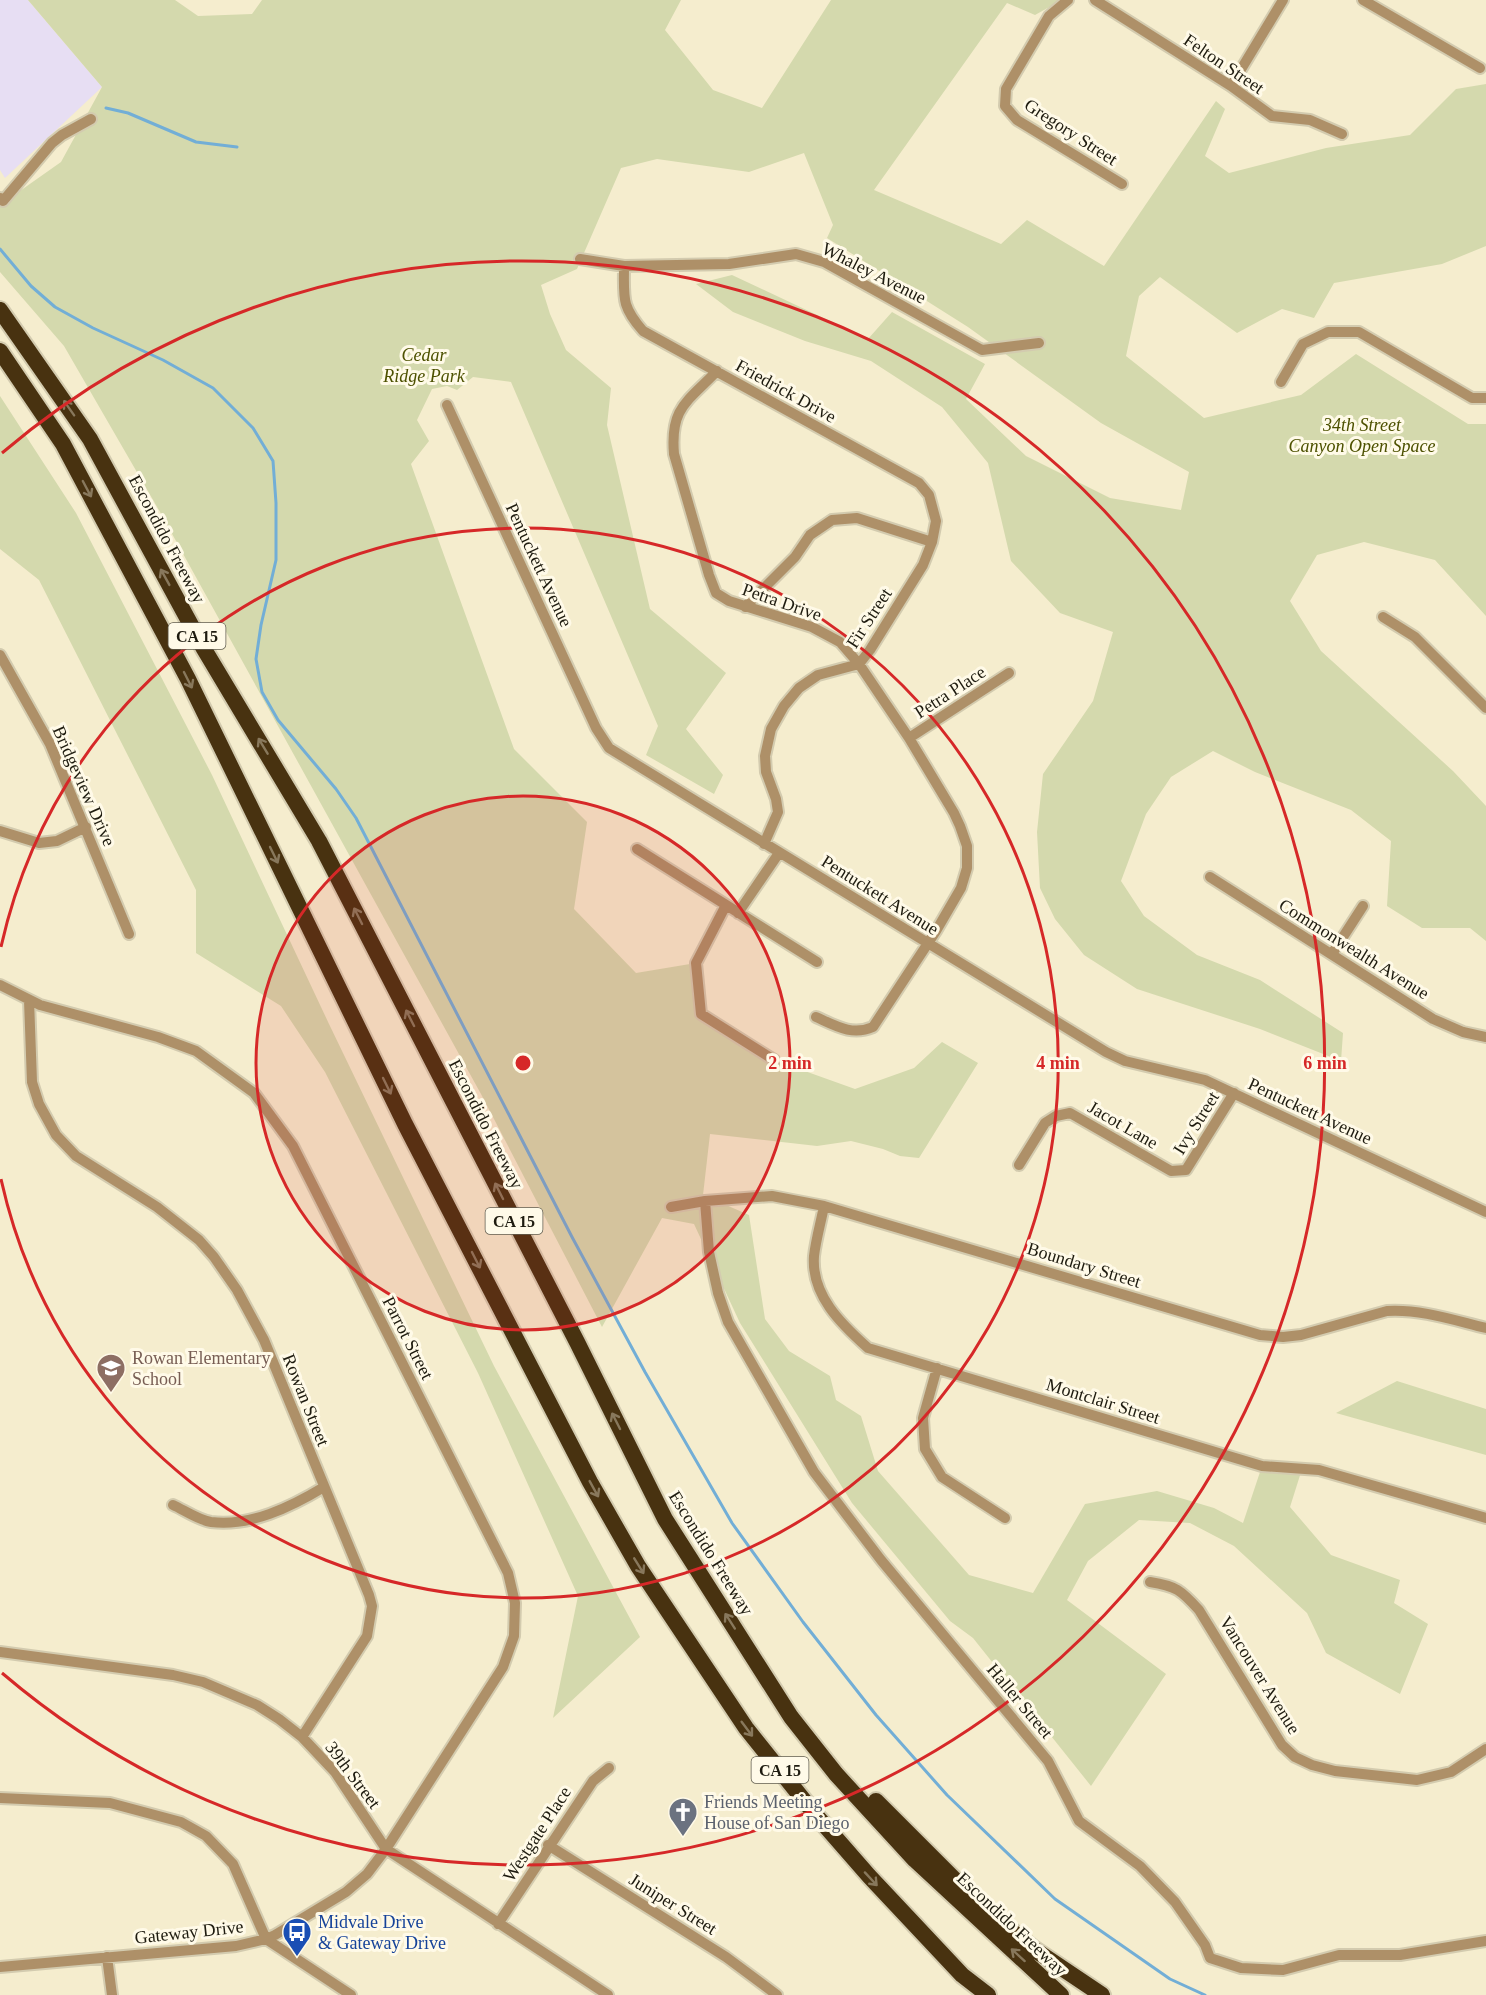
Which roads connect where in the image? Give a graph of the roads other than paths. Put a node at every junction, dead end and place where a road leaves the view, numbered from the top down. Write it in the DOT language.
graph roads {
  1 [pos="1068,0"];
  2 [pos="1095,0"];
  3 [pos="1283,0"];
  4 [pos="1363,0"];
  5 [pos="1486,58"];
  6 [pos="1483,68"];
  7 [pos="1231,86"];
  8 [pos="91,119"];
  9 [pos="1342,134"];
  10 [pos="1122,184"];
  11 [pos="1,199"];
  12 [pos="580,259"];
  13 [pos="624,266"];
  14 [pos="0,310"];
  15 [pos="1039,343"];
  16 [pos="0,351"];
  17 [pos="717,371"];
  18 [pos="1281,382"];
  19 [pos="1486,398"];
  20 [pos="447,405"];
  21 [pos="932,542"];
  22 [pos="745,607"];
  23 [pos="1383,617"];
  24 [pos="0,655"];
  25 [pos="859,664"];
  26 [pos="1009,674"];
  27 [pos="1486,708"];
  28 [pos="909,738"];
  29 [pos="86,827"];
  30 [pos="0,831"];
  31 [pos="764,844"];
  32 [pos="637,849"];
  33 [pos="779,853"];
  34 [pos="1210,877"];
  35 [pos="726,905"];
  36 [pos="1363,906"];
  37 [pos="738,913"];
  38 [pos="129,934"];
  39 [pos="928,944"];
  40 [pos="1332,954"];
  41 [pos="817,962"];
  42 [pos="0,985"];
  43 [pos="29,1000"];
  44 [pos="816,1017"];
  45 [pos="1486,1038"];
  46 [pos="774,1060"];
  47 [pos="1234,1093"];
  48 [pos="1019,1165"];
  49 [pos="1186,1170"];
  50 [pos="705,1201"];
  51 [pos="824,1206"];
  52 [pos="671,1207"];
  53 [pos="1486,1212"];
  54 [pos="1486,1329"];
  55 [pos="937,1368"];
  56 [pos="324,1488"];
  57 [pos="173,1505"];
  58 [pos="1005,1518"];
  59 [pos="1486,1518"];
  60 [pos="1150,1582"];
  61 [pos="0,1652"];
  62 [pos="762,1670"];
  63 [pos="302,1737"];
  64 [pos="1486,1749"];
  65 [pos="609,1768"];
  66 [pos="0,1798"];
  67 [pos="548,1845"];
  68 [pos="386,1849"];
  69 [pos="498,1924"];
  70 [pos="266,1939"];
  71 [pos="1486,1941"];
  72 [pos="107,1957"];
  73 [pos="0,1967"];
  74 [pos="112,1995"];
  75 [pos="351,1995"];
  76 [pos="608,1995"];
  77 [pos="777,1995"];
  78 [pos="987,1995"];
  79 [pos="1061,1995"];
  80 [pos="1102,1995"];
  1 -- 10 [label="street, Gregory Street"];
  2 -- 7 [label="street, Felton Street"];
  3 -- 7 [label="street"];
  4 -- 6 [label="street"];
  5 -- 6 [label="street"];
  7 -- 9 [label="street, Felton Street"];
  8 -- 11 [label="street"];
  12 -- 13 [label="street, Whaley Avenue"];
  13 -- 15 [label="street, Whaley Avenue"];
  13 -- 17 [label="street, Friedrick Drive"];
  62 -- 14 [label="highway, Escondido Freeway / CA 15, one-way"];
  16 -- 78 [label="highway, CA 15, one-way"];
  17 -- 21 [label="street, Friedrick Drive"];
  17 -- 22 [label="street, Petra Drive"];
  18 -- 19 [label="street"];
  20 -- 31 [label="street, Pentuckett Avenue"];
  21 -- 22 [label="street"];
  21 -- 25 [label="street, Fir Street"];
  22 -- 25 [label="street, Petra Drive"];
  23 -- 27 [label="street"];
  24 -- 29 [label="street, Bridgeview Drive"];
  25 -- 28 [label="street, Petra Drive"];
  25 -- 31 [label="street, Fir Street"];
  26 -- 28 [label="street, Petra Place"];
  28 -- 39 [label="street, Petra Drive"];
  29 -- 30 [label="street"];
  29 -- 38 [label="street, Bridgeview Drive"];
  31 -- 33 [label="street, Pentuckett Avenue"];
  32 -- 35 [label="street"];
  33 -- 37 [label="street"];
  33 -- 39 [label="street, Pentuckett Avenue"];
  34 -- 40 [label="street, Commonwealth Avenue"];
  35 -- 37 [label="street"];
  35 -- 46 [label="street"];
  36 -- 40 [label="street"];
  37 -- 41 [label="street"];
  39 -- 44 [label="street, Petra Drive"];
  39 -- 47 [label="street, Pentuckett Avenue"];
  40 -- 45 [label="street, Commonwealth Avenue"];
  42 -- 43 [label="street, Parrot Street"];
  43 -- 56 [label="street, Rowan Street"];
  43 -- 68 [label="street, Parrot Street"];
  47 -- 49 [label="street, Ivy Street"];
  47 -- 53 [label="street, Pentuckett Avenue"];
  48 -- 49 [label="street, Jacot Lane"];
  50 -- 51 [label="street, Boundary Street"];
  50 -- 52 [label="street, Boundary Street"];
  50 -- 71 [label="street, Haller Street"];
  51 -- 54 [label="street, Boundary Street"];
  51 -- 55 [label="street, Montclair Street"];
  55 -- 58 [label="street"];
  55 -- 59 [label="street, Montclair Street"];
  56 -- 57 [label="street"];
  56 -- 63 [label="street, Rowan Street"];
  60 -- 64 [label="street, Vancouver Avenue"];
  61 -- 63 [label="street, 39th Street"];
  79 -- 62 [label="highway, Escondido Freeway / CA 15, one-way"];
  62 -- 80 [label="highway"];
  63 -- 68 [label="street, 39th Street"];
  65 -- 67 [label="street, Westgate Place"];
  66 -- 70 [label="street"];
  67 -- 69 [label="street, Westgate Place"];
  67 -- 77 [label="street, Juniper Street"];
  68 -- 69 [label="street, 39th Street"];
  68 -- 70 [label="street, Gateway Drive"];
  69 -- 76 [label="street, 39th Street"];
  70 -- 72 [label="street, Gateway Drive"];
  70 -- 75 [label="street"];
  72 -- 73 [label="street, Gateway Drive"];
  72 -- 74 [label="street"];
}
